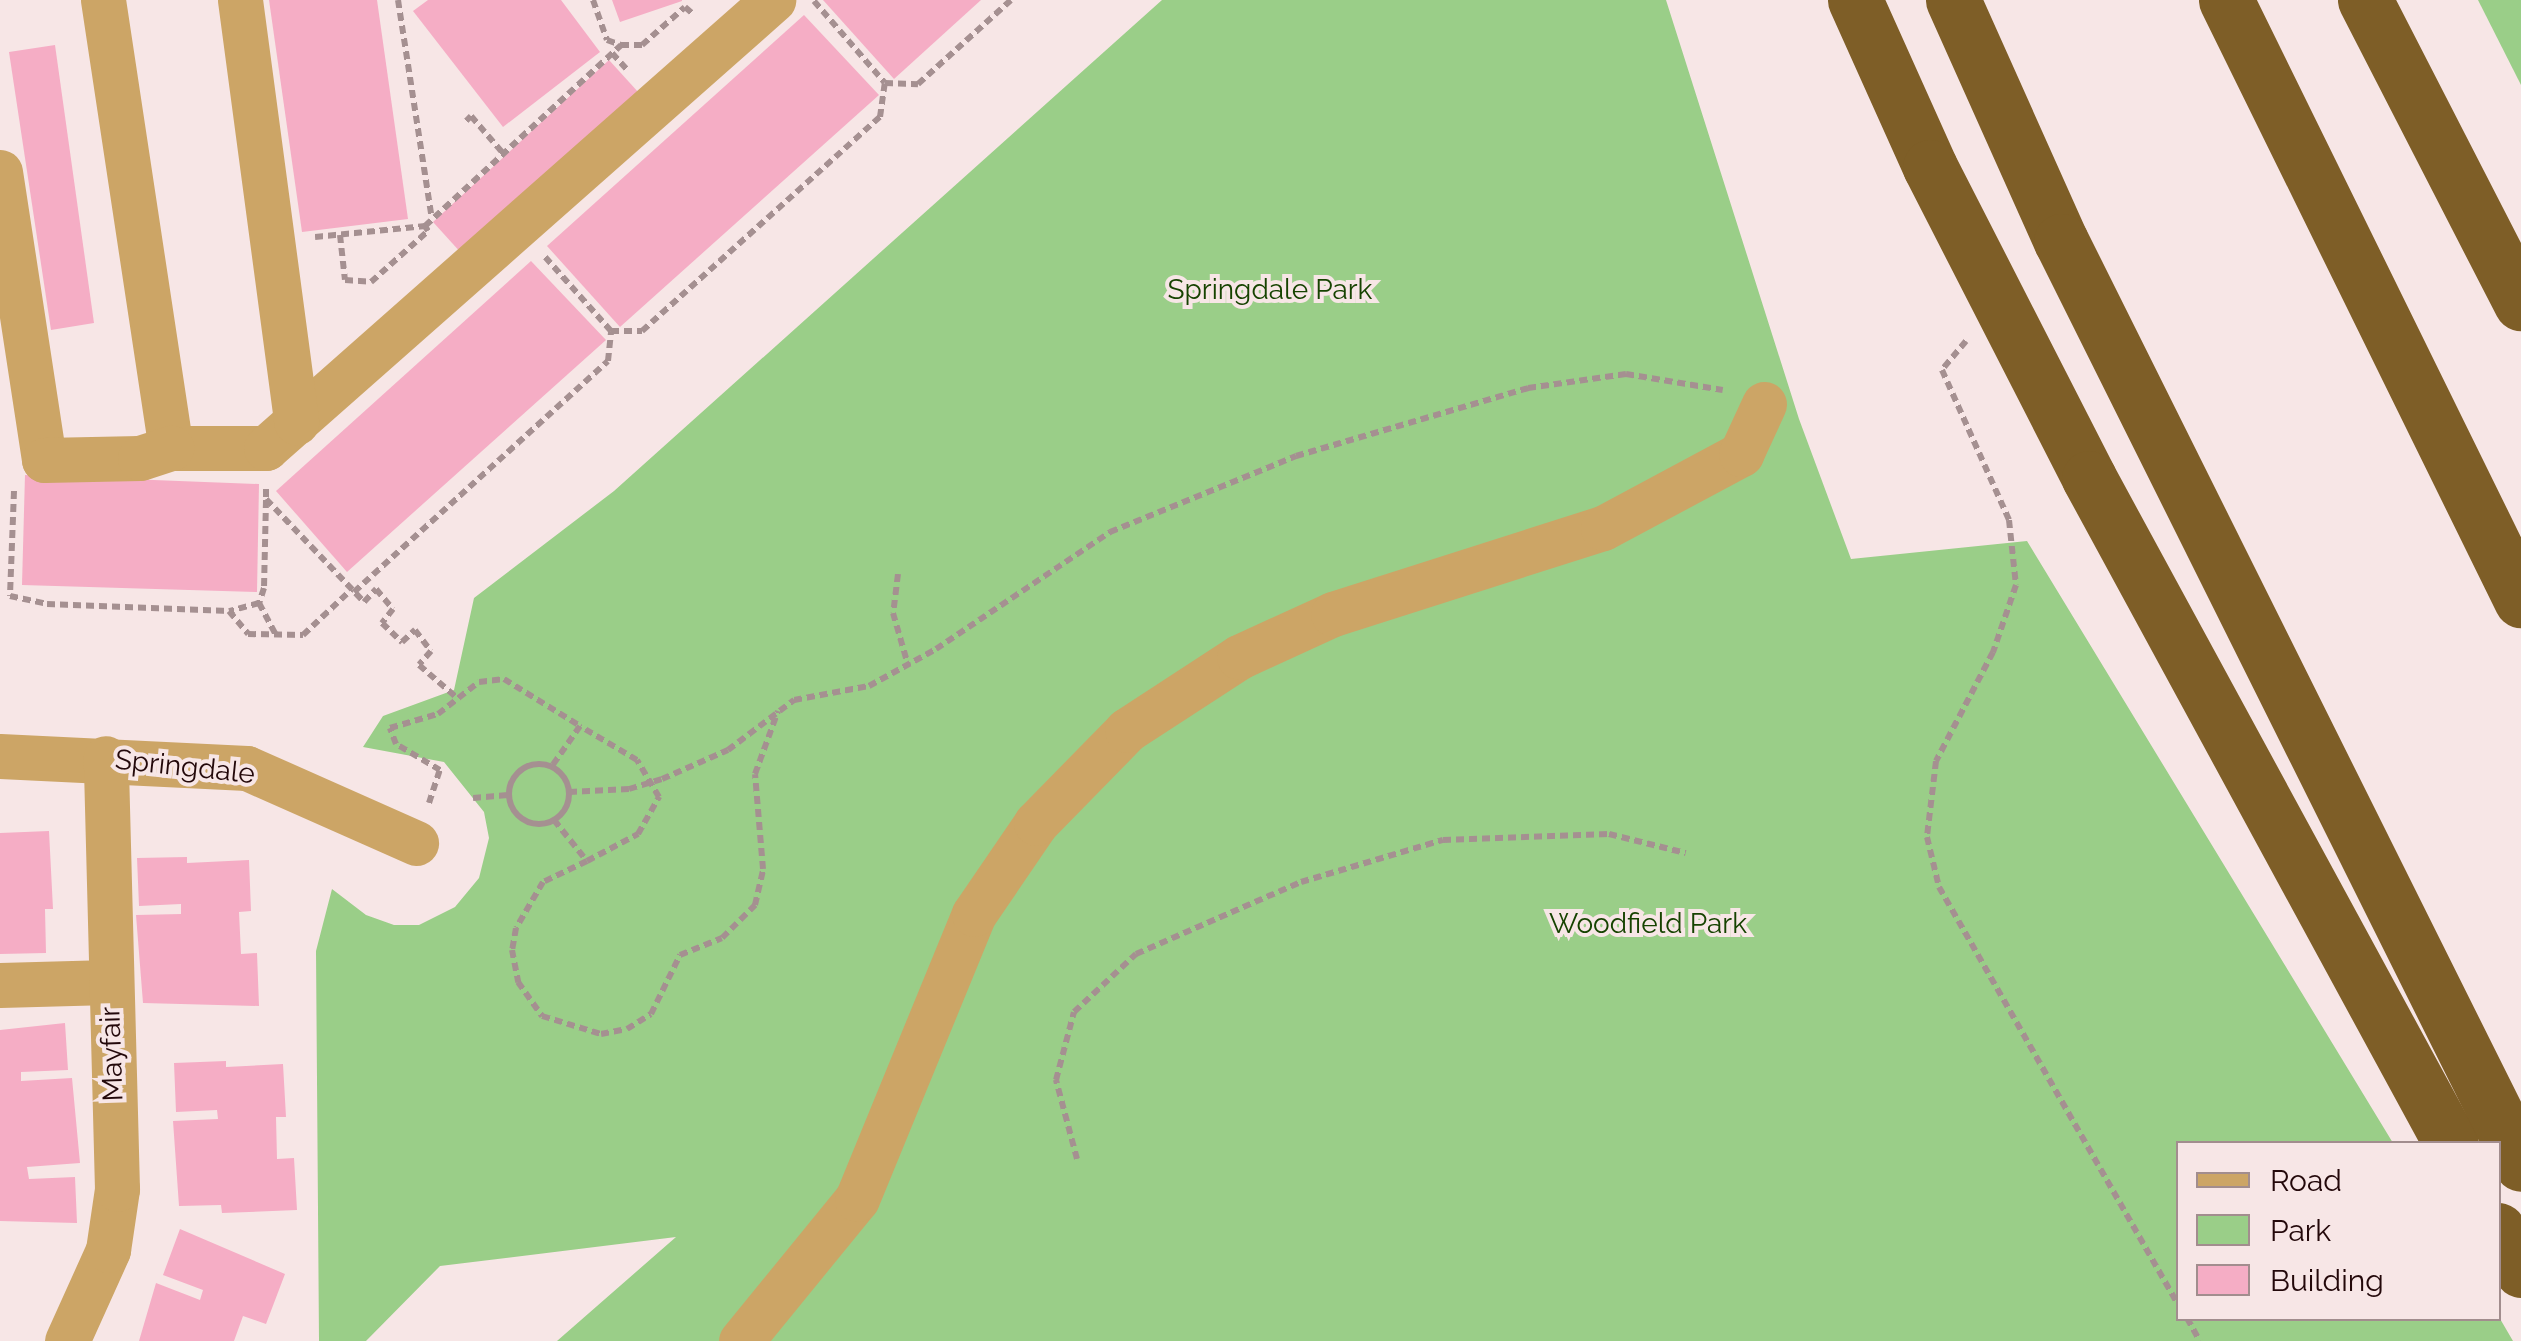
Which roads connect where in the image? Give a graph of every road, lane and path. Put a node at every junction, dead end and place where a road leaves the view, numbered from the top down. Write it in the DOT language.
graph roads {
  1 [pos="103,0"];
  2 [pos="240,0"];
  3 [pos="398,0"];
  4 [pos="593,0"];
  5 [pos="813,0"];
  6 [pos="1011,0"];
  7 [pos="1855,0"];
  8 [pos="1952,0"];
  9 [pos="2226,0"];
  10 [pos="2366,0"];
  11 [pos="766,3"];
  12 [pos="725,42"];
  13 [pos="621,45"];
  14 [pos="612,53"];
  15 [pos="623,66"];
  16 [pos="885,83"];
  17 [pos="466,121"];
  18 [pos="502,152"];
  19 [pos="0,172"];
  20 [pos="432,216"];
  21 [pos="425,226"];
  22 [pos="518,226"];
  23 [pos="340,234"];
  24 [pos="274,240"];
  25 [pos="1998,302"];
  26 [pos="2521,303"];
  27 [pos="610,330"];
  28 [pos="1764,404"];
  29 [pos="281,435"];
  30 [pos="171,448"];
  31 [pos="14,472"];
  32 [pos="266,498"];
  33 [pos="898,574"];
  34 [pos="353,590"];
  35 [pos="0,593"];
  36 [pos="10,596"];
  37 [pos="2521,600"];
  38 [pos="259,603"];
  39 [pos="230,611"];
  40 [pos="276,635"];
  41 [pos="908,665"];
  42 [pos="456,697"];
  43 [pos="779,708"];
  44 [pos="580,726"];
  45 [pos="0,756"];
  46 [pos="106,758"];
  47 [pos="552,766"];
  48 [pos="440,770"];
  49 [pos="654,781"];
  50 [pos="569,792"];
  51 [pos="508,795"];
  52 [pos="473,798"];
  53 [pos="554,820"];
  54 [pos="416,843"];
  55 [pos="1686,853"];
  56 [pos="587,861"];
  57 [pos="109,982"];
  58 [pos="0,985"];
  59 [pos="2449,1141"];
  60 [pos="1077,1158"];
  61 [pos="2521,1164"];
  62 [pos="2501,1235"];
  63 [pos="2521,1270"];
  64 [pos="2176,1301"];
  65 [pos="67,1341"];
  66 [pos="741,1341"];
  1 -- 30 [label="street"];
  2 -- 24 [label="street"];
  3 -- 20 [label="path"];
  4 -- 13 [label="path"];
  5 -- 16 [label="path"];
  6 -- 16 [label="path"];
  7 -- 25 [label="highway"];
  8 -- 61 [label="highway"];
  9 -- 37 [label="highway"];
  10 -- 26 [label="highway"];
  11 -- 12 [label="street"];
  12 -- 13 [label="path"];
  12 -- 22 [label="street"];
  13 -- 14 [label="path"];
  14 -- 15 [label="path"];
  14 -- 18 [label="path"];
  16 -- 27 [label="path"];
  17 -- 18 [label="path"];
  18 -- 20 [label="path"];
  19 -- 30 [label="street"];
  20 -- 21 [label="path"];
  21 -- 23 [label="path"];
  21 -- 23 [label="path"];
  22 -- 27 [label="path"];
  22 -- 29 [label="street"];
  23 -- 24 [label="path"];
  24 -- 29 [label="street"];
  25 -- 59 [label="highway"];
  25 -- 64 [label="path"];
  27 -- 34 [label="path"];
  28 -- 41 [label="path"];
  28 -- 66 [label="street"];
  29 -- 30 [label="street"];
  29 -- 32 [label="path"];
  31 -- 36 [label="path"];
  32 -- 34 [label="path"];
  32 -- 38 [label="path"];
  33 -- 41 [label="path"];
  34 -- 40 [label="path"];
  34 -- 42 [label="path"];
  35 -- 36 [label="path"];
  36 -- 39 [label="path"];
  38 -- 39 [label="path"];
  38 -- 40 [label="path"];
  39 -- 40 [label="path"];
  41 -- 43 [label="path"];
  42 -- 44 [label="path"];
  42 -- 48 [label="path"];
  43 -- 49 [label="path"];
  43 -- 56 [label="path"];
  44 -- 47 [label="path"];
  44 -- 49 [label="path"];
  45 -- 46 [label="street, Springdale"];
  46 -- 54 [label="street, Springdale"];
  46 -- 57 [label="street, Mayfair"];
  47 -- 50 [label="path"];
  47 -- 51 [label="path"];
  49 -- 50 [label="path"];
  49 -- 56 [label="path"];
  50 -- 53 [label="path"];
  51 -- 52 [label="path"];
  51 -- 53 [label="path"];
  53 -- 56 [label="path"];
  55 -- 60 [label="path"];
  57 -- 58 [label="street"];
  57 -- 65 [label="street, Mayfair"];
  62 -- 63 [label="highway"];
}
